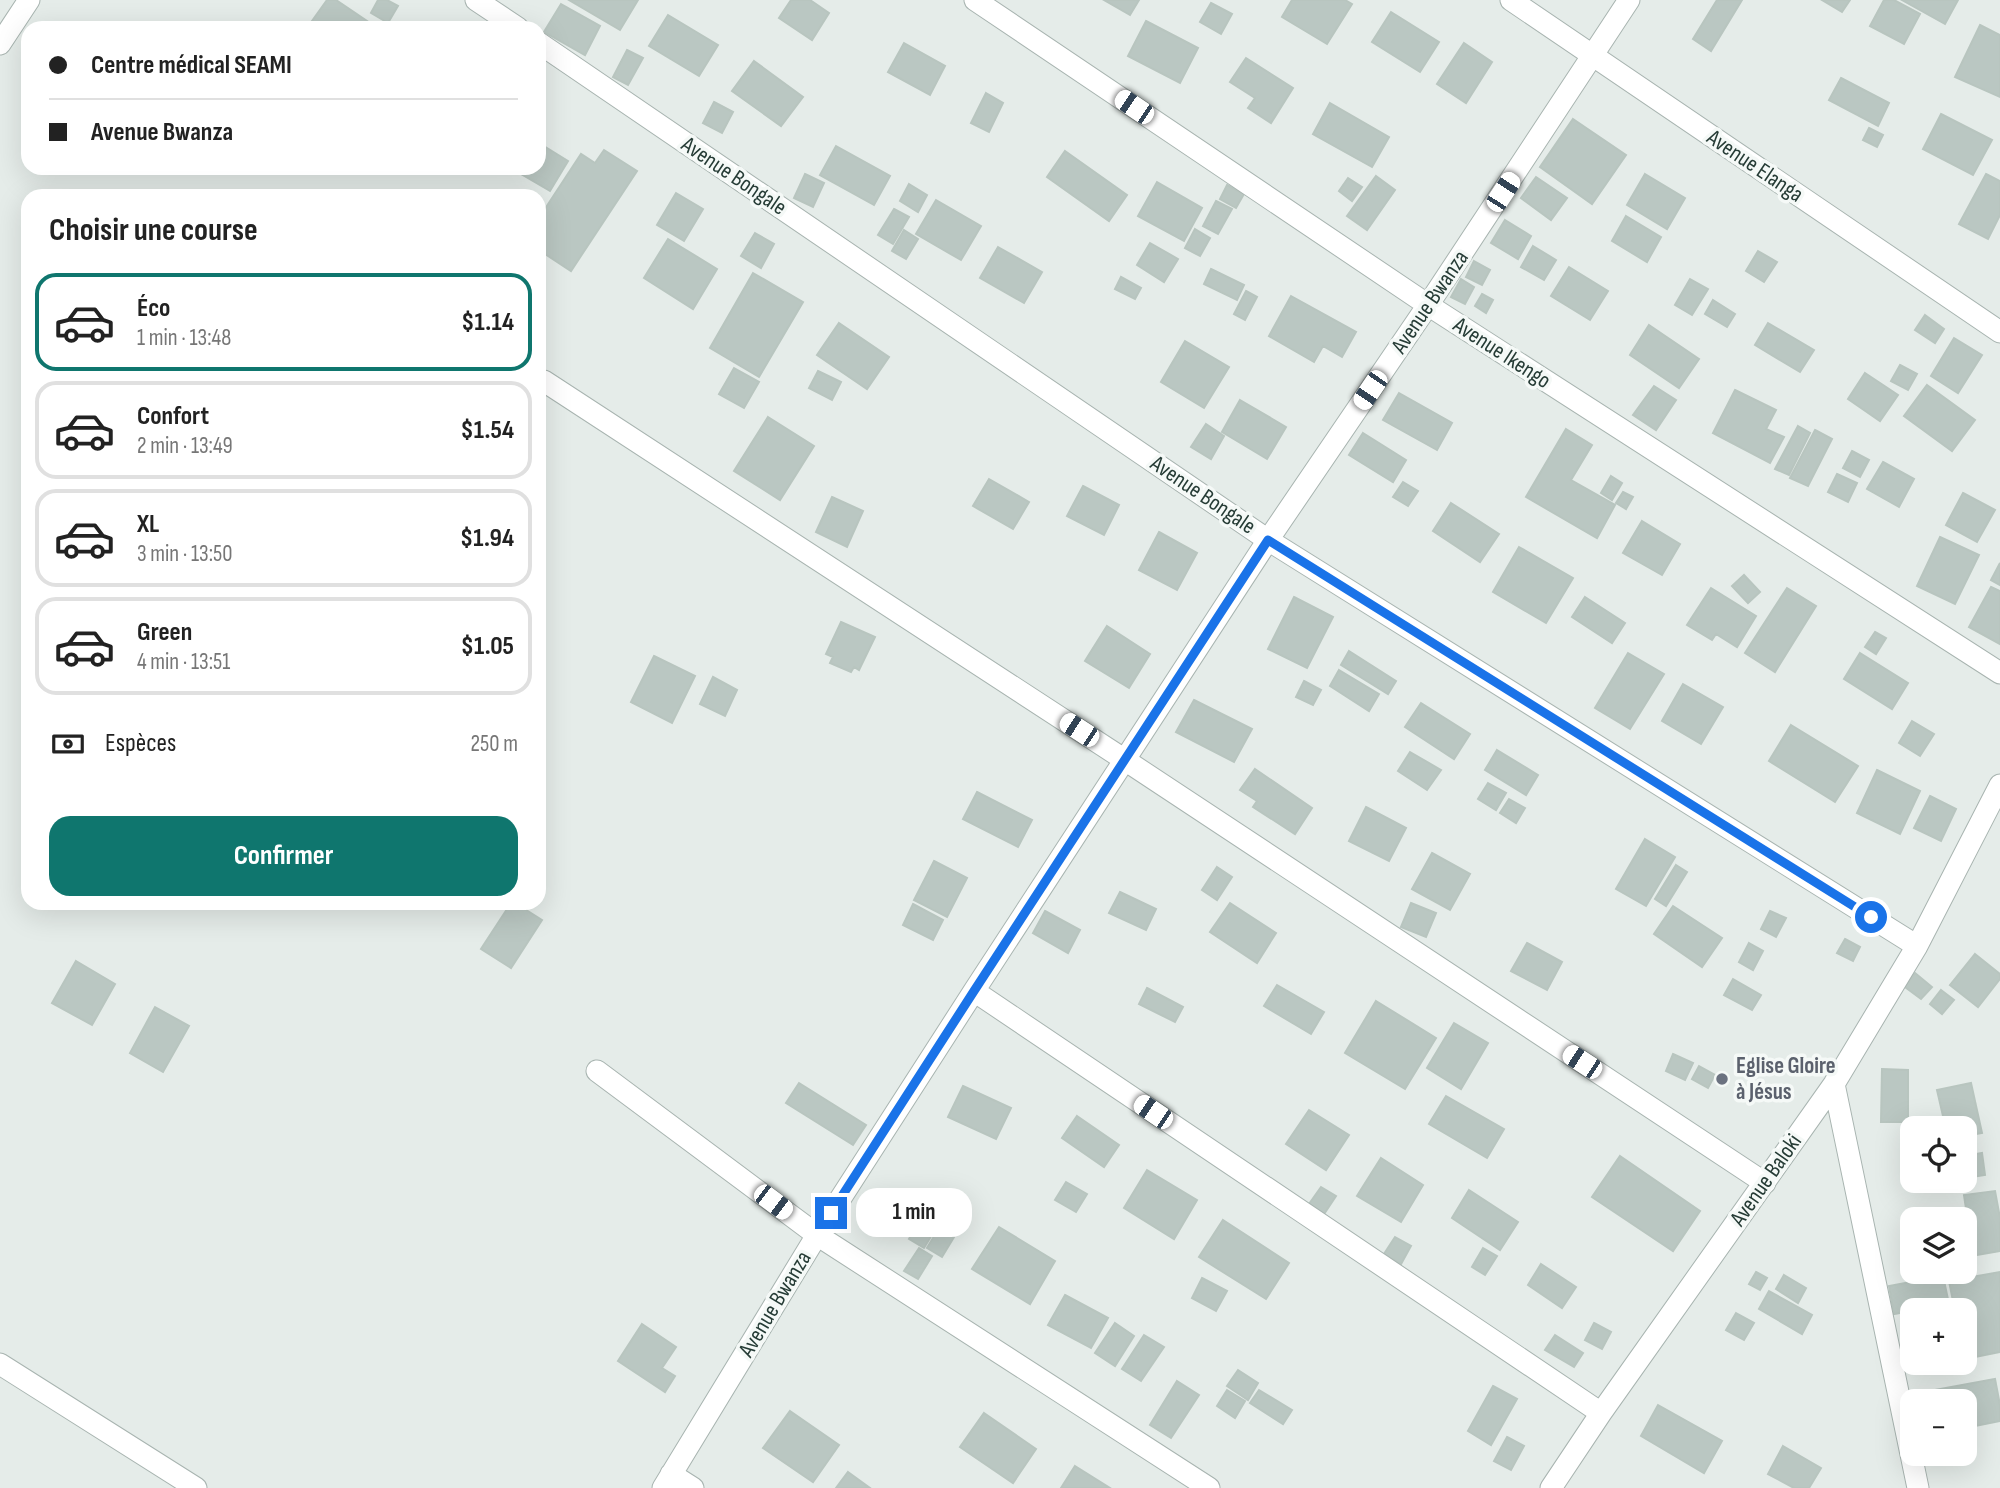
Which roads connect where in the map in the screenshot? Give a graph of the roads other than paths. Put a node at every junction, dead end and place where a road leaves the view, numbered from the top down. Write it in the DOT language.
graph roads {
  1 [pos="477,0"];
  2 [pos="975,0"];
  3 [pos="1511,0"];
  4 [pos="1629,0"];
  5 [pos="19,3"];
  6 [pos="507,21"];
  7 [pos="0,44"];
  8 [pos="546,48"];
  9 [pos="1593,57"];
  10 [pos="1428,305"];
  11 [pos="2000,332"];
  12 [pos="546,382"];
  13 [pos="1268,540"];
  14 [pos="2000,673"];
  15 [pos="1125,760"];
  16 [pos="2000,785"];
  17 [pos="1917,946"];
  18 [pos="974,991"];
  19 [pos="597,1071"];
  20 [pos="1835,1084"];
  21 [pos="1765,1183"];
  22 [pos="817,1235"];
  23 [pos="0,1364"];
  24 [pos="1601,1413"];
  25 [pos="667,1481"];
  26 [pos="196,1488"];
  27 [pos="693,1488"];
  28 [pos="1209,1488"];
  29 [pos="1551,1488"];
  30 [pos="1918,1488"];
  1 -- 6 [label="street"];
  2 -- 10 [label="street, Avenue Ikengo"];
  3 -- 9 [label="street, Avenue Elanga"];
  4 -- 9 [label="street, Avenue Bwanza"];
  5 -- 7 [label="street"];
  8 -- 13 [label="street, Avenue Bongale"];
  9 -- 10 [label="street, Avenue Bwanza"];
  9 -- 11 [label="street, Avenue Elanga"];
  10 -- 13 [label="street, Avenue Bwanza"];
  10 -- 14 [label="street, Avenue Ikengo"];
  12 -- 15 [label="street"];
  13 -- 15 [label="street, Avenue Bwanza"];
  13 -- 17 [label="street, Avenue Bongale"];
  15 -- 18 [label="street, Avenue Bwanza"];
  15 -- 21 [label="street"];
  16 -- 17 [label="street, Avenue Baloki"];
  17 -- 20 [label="street, Avenue Baloki"];
  18 -- 22 [label="street, Avenue Bwanza"];
  18 -- 24 [label="street"];
  19 -- 22 [label="street"];
  20 -- 21 [label="street, Avenue Baloki"];
  20 -- 30 [label="street"];
  21 -- 24 [label="street, Avenue Baloki"];
  22 -- 25 [label="street, Avenue Bwanza"];
  22 -- 28 [label="street"];
  23 -- 26 [label="street"];
  24 -- 29 [label="street, Avenue Baloki"];
  25 -- 27 [label="street"];
}
